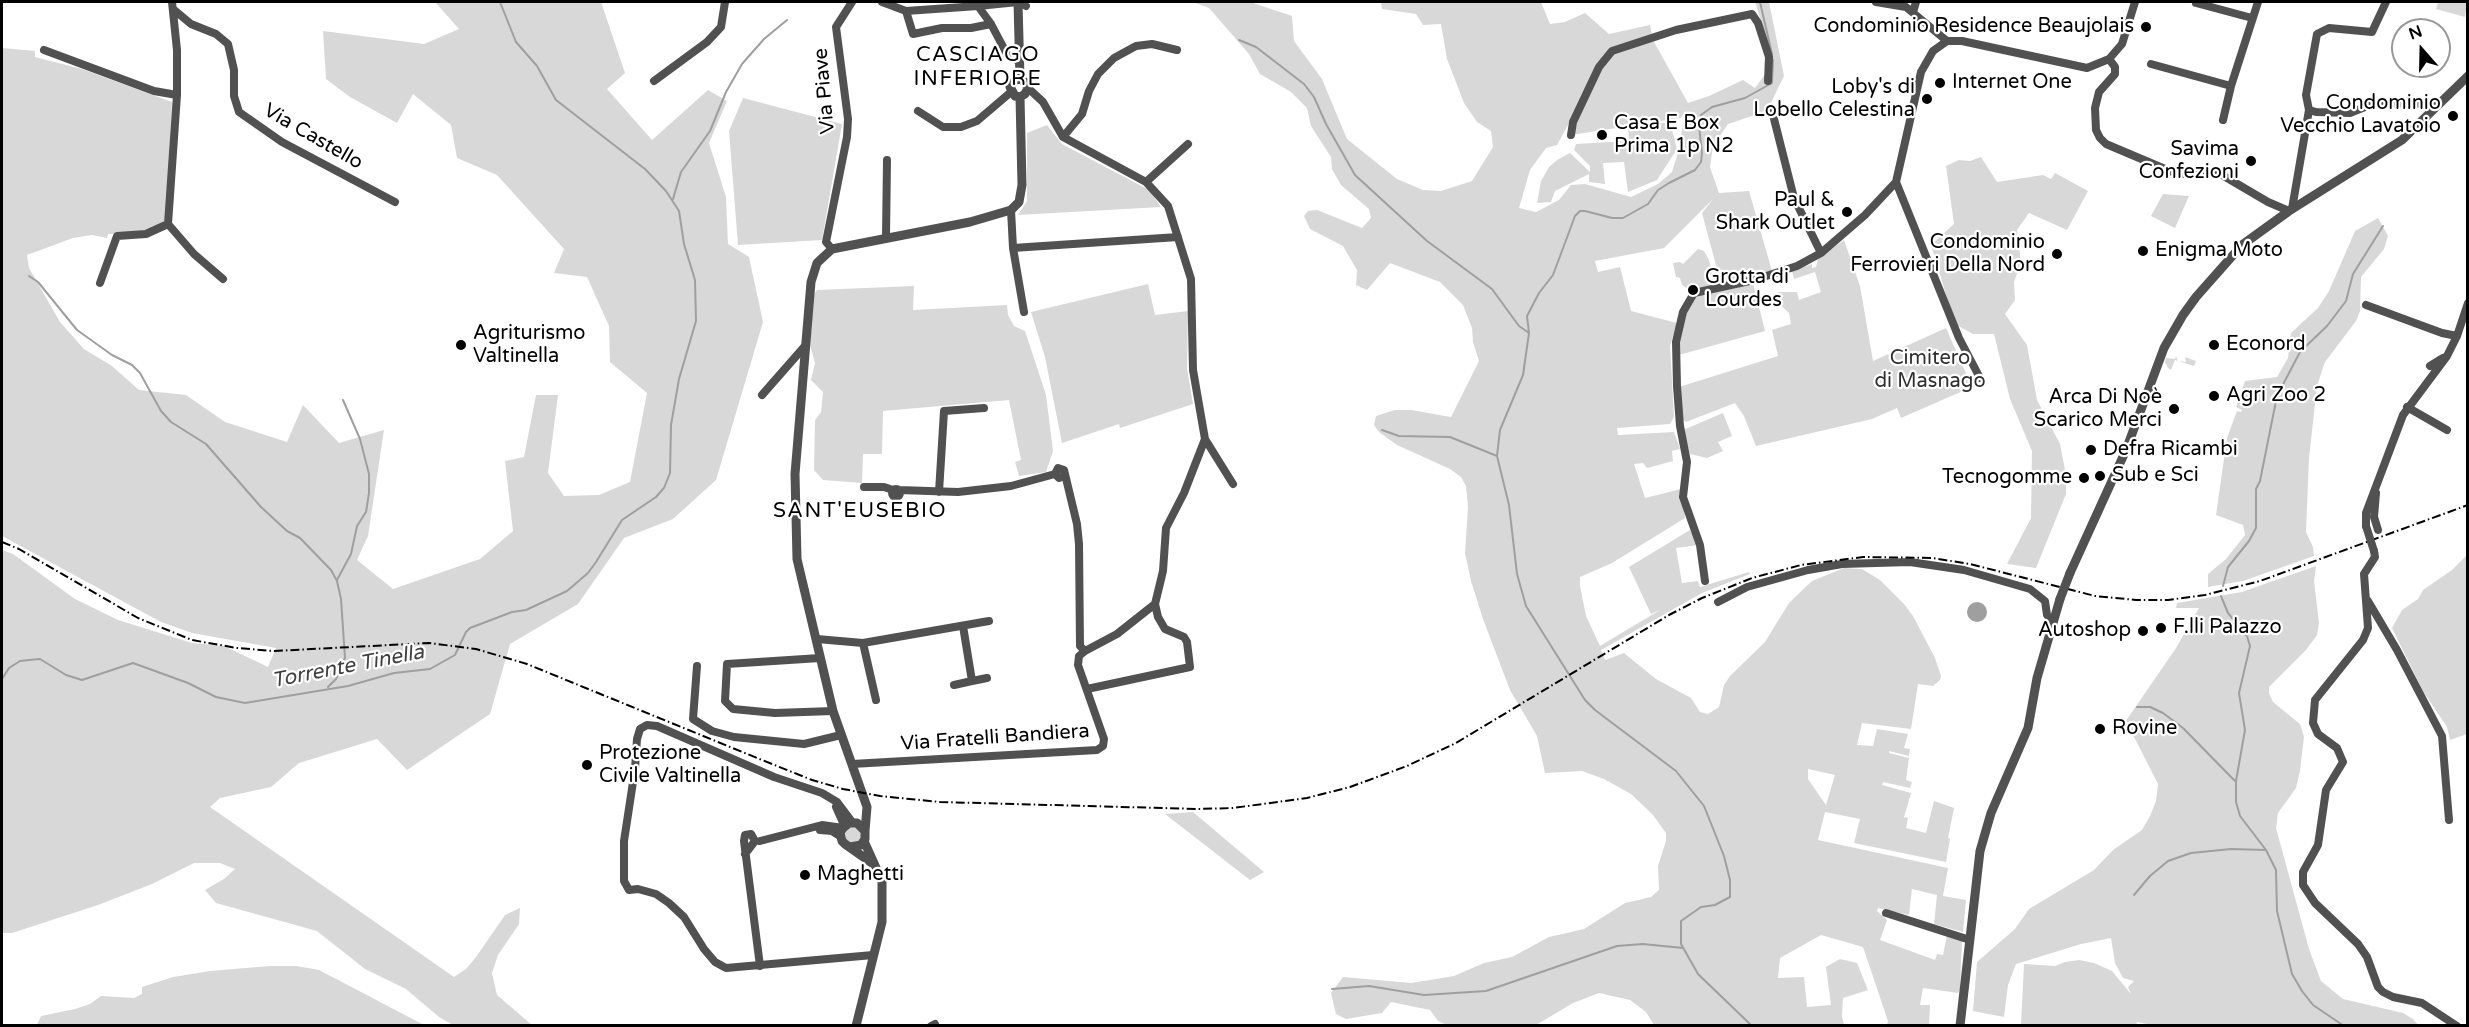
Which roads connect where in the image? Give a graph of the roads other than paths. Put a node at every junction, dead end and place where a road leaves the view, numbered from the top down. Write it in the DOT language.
graph roads {
  1 [pos="725,2"];
  2 [pos="852,2"];
  3 [pos="882,2"];
  4 [pos="1876,2"];
  5 [pos="1916,2"];
  6 [pos="2135,2"];
  7 [pos="2258,2"];
  8 [pos="2386,2"];
  9 [pos="2196,3"];
  10 [pos="1022,4"];
  11 [pos="172,5"];
  12 [pos="978,6"];
  13 [pos="906,12"];
  14 [pos="1913,12"];
  15 [pos="2252,18"];
  16 [pos="991,24"];
  17 [pos="1947,41"];
  18 [pos="44,50"];
  19 [pos="1177,50"];
  20 [pos="2109,58"];
  21 [pos="1018,60"];
  22 [pos="2151,64"];
  23 [pos="2468,76"];
  24 [pos="1020,80"];
  25 [pos="654,81"];
  26 [pos="1768,81"];
  27 [pos="2231,86"];
  28 [pos="1028,88"];
  29 [pos="1015,94"];
  30 [pos="177,95"];
  31 [pos="2439,104"];
  32 [pos="2309,110"];
  33 [pos="918,111"];
  34 [pos="1772,111"];
  35 [pos="2223,120"];
  36 [pos="1571,135"];
  37 [pos="1063,137"];
  38 [pos="1188,144"];
  39 [pos="887,160"];
  40 [pos="1146,182"];
  41 [pos="1896,182"];
  42 [pos="395,202"];
  43 [pos="1011,210"];
  44 [pos="2290,210"];
  45 [pos="168,225"];
  46 [pos="886,237"];
  47 [pos="1178,237"];
  48 [pos="1013,248"];
  49 [pos="832,249"];
  50 [pos="1821,253"];
  51 [pos="224,279"];
  52 [pos="100,283"];
  53 [pos="2468,303"];
  54 [pos="2366,306"];
  55 [pos="1024,312"];
  56 [pos="2457,336"];
  57 [pos="804,346"];
  58 [pos="2447,356"];
  59 [pos="2430,366"];
  60 [pos="1980,378"];
  61 [pos="762,395"];
  62 [pos="2407,407"];
  63 [pos="984,408"];
  64 [pos="2447,430"];
  65 [pos="1205,439"];
  66 [pos="2377,483"];
  67 [pos="1233,484"];
  68 [pos="864,487"];
  69 [pos="939,492"];
  70 [pos="2366,524"];
  71 [pos="1705,581"];
  72 [pos="2367,600"];
  73 [pos="1719,602"];
  74 [pos="1155,604"];
  75 [pos="988,621"];
  76 [pos="963,626"];
  77 [pos="2052,627"];
  78 [pos="817,639"];
  79 [pos="863,643"];
  80 [pos="1083,648"];
  81 [pos="820,658"];
  82 [pos="697,666"];
  83 [pos="987,678"];
  84 [pos="972,681"];
  85 [pos="954,685"];
  86 [pos="1087,689"];
  87 [pos="876,700"];
  88 [pos="833,711"];
  89 [pos="841,735"];
  90 [pos="852,764"];
  91 [pos="864,797"];
  92 [pos="2449,820"];
  93 [pos="847,827"];
  94 [pos="865,836"];
  95 [pos="760,841"];
  96 [pos="850,847"];
  97 [pos="745,854"];
  98 [pos="874,865"];
  99 [pos="1886,913"];
  100 [pos="1970,940"];
  101 [pos="873,955"];
  102 [pos="760,966"];
  103 [pos="856,1026"];
  104 [pos="1960,1026"];
  105 [pos="2457,1026"];
  1 -- 25 [label="street"];
  2 -- 49 [label="street, Via Piave"];
  3 -- 13 [label="street"];
  4 -- 14 [label="street"];
  5 -- 14 [label="street"];
  6 -- 20 [label="street"];
  7 -- 15 [label="street"];
  8 -- 32 [label="street"];
  9 -- 15 [label="street"];
  10 -- 12 [label="street"];
  10 -- 21 [label="street"];
  11 -- 30 [label="street, Via Castello"];
  11 -- 42 [label="street, Via Castello"];
  12 -- 13 [label="street"];
  12 -- 16 [label="street"];
  13 -- 16 [label="street"];
  14 -- 17 [label="street"];
  15 -- 27 [label="street"];
  16 -- 21 [label="street"];
  17 -- 20 [label="street"];
  17 -- 41 [label="street"];
  18 -- 30 [label="street"];
  19 -- 37 [label="street"];
  20 -- 44 [label="street"];
  21 -- 24 [label="street"];
  22 -- 27 [label="street"];
  23 -- 31 [label="street"];
  24 -- 28 [label="street"];
  24 -- 29 [label="street"];
  26 -- 36 [label="street"];
  27 -- 35 [label="street"];
  28 -- 29 [label="street"];
  28 -- 37 [label="street"];
  29 -- 33 [label="street"];
  29 -- 43 [label="street"];
  30 -- 45 [label="street, Via Castello"];
  31 -- 32 [label="street"];
  31 -- 44 [label="street"];
  32 -- 44 [label="street"];
  34 -- 50 [label="street"];
  37 -- 40 [label="street"];
  38 -- 40 [label="street"];
  39 -- 46 [label="street"];
  40 -- 47 [label="street"];
  41 -- 50 [label="street"];
  41 -- 60 [label="street"];
  43 -- 46 [label="street"];
  43 -- 48 [label="street"];
  44 -- 77 [label="street, bridge"];
  45 -- 51 [label="street"];
  45 -- 52 [label="street"];
  46 -- 49 [label="street"];
  47 -- 48 [label="street"];
  47 -- 65 [label="street"];
  48 -- 55 [label="street"];
  49 -- 57 [label="street"];
  50 -- 71 [label="street"];
  53 -- 56 [label="street"];
  54 -- 56 [label="street"];
  56 -- 58 [label="street"];
  57 -- 61 [label="street"];
  57 -- 78 [label="street"];
  58 -- 59 [label="street"];
  58 -- 62 [label="street"];
  62 -- 64 [label="street"];
  62 -- 66 [label="street"];
  63 -- 69 [label="street"];
  65 -- 67 [label="street"];
  65 -- 74 [label="street"];
  66 -- 70 [label="street"];
  66 -- 70 [label="street"];
  68 -- 69 [label="street"];
  69 -- 80 [label="street"];
  70 -- 72 [label="street, bridge"];
  72 -- 92 [label="street"];
  72 -- 105 [label="street"];
  73 -- 77 [label="street"];
  74 -- 80 [label="street"];
  74 -- 86 [label="street"];
  75 -- 76 [label="street"];
  76 -- 79 [label="street"];
  76 -- 84 [label="street"];
  77 -- 100 [label="street"];
  78 -- 79 [label="street"];
  78 -- 81 [label="street"];
  79 -- 87 [label="street"];
  80 -- 86 [label="street, Via Fratelli Bandiera"];
  81 -- 88 [label="street"];
  81 -- 88 [label="street"];
  82 -- 89 [label="street"];
  83 -- 84 [label="street"];
  84 -- 85 [label="street"];
  86 -- 90 [label="street, Via Fratelli Bandiera"];
  88 -- 89 [label="street"];
  89 -- 90 [label="street"];
  90 -- 91 [label="street"];
  91 -- 93 [label="street"];
  91 -- 94 [label="street"];
  93 -- 94 [label="street"];
  93 -- 95 [label="street"];
  93 -- 96 [label="street"];
  93 -- 102 [label="street"];
  94 -- 96 [label="street"];
  94 -- 98 [label="street"];
  96 -- 98 [label="street"];
  97 -- 102 [label="street"];
  98 -- 101 [label="street"];
  99 -- 100 [label="street"];
  100 -- 104 [label="street"];
  101 -- 102 [label="street"];
  101 -- 103 [label="street"];
}
